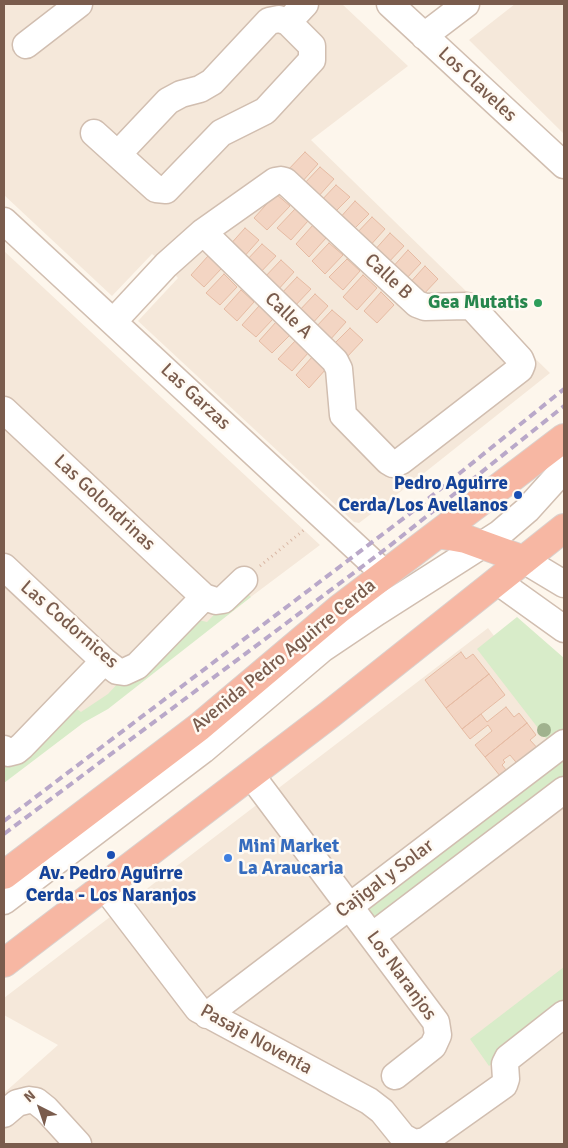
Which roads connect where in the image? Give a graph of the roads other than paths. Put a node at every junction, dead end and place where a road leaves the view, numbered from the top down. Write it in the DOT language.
graph roads {
  1 [pos="80,4"];
  2 [pos="390,4"];
  3 [pos="466,4"];
  4 [pos="296,13"];
  5 [pos="424,36"];
  6 [pos="26,45"];
  7 [pos="94,133"];
  8 [pos="118,154"];
  9 [pos="564,165"];
  10 [pos="4,221"];
  11 [pos="203,232"];
  12 [pos="113,322"];
  13 [pos="5,414"];
  14 [pos="343,415"];
  15 [pos="564,438"];
  16 [pos="564,469"];
  17 [pos="564,484"];
  18 [pos="564,528"];
  19 [pos="438,534"];
  20 [pos="491,547"];
  21 [pos="524,560"];
  22 [pos="4,567"];
  23 [pos="385,574"];
  24 [pos="244,580"];
  25 [pos="497,581"];
  26 [pos="564,584"];
  27 [pos="204,597"];
  28 [pos="564,629"];
  29 [pos="104,661"];
  30 [pos="564,743"];
  31 [pos="13,748"];
  32 [pos="251,775"];
  33 [pos="564,790"];
  34 [pos="4,875"];
  35 [pos="104,886"];
  36 [pos="4,901"];
  37 [pos="349,906"];
  38 [pos="4,916"];
  39 [pos="372,936"];
  40 [pos="4,963"];
  41 [pos="564,1014"];
  42 [pos="207,1015"];
  43 [pos="395,1076"];
  44 [pos="4,1114"];
  45 [pos="78,1144"];
  1 -- 6 [label="street"];
  2 -- 5 [label="street, Los Claveles"];
  3 -- 5 [label="street"];
  4 -- 8 [label="street"];
  4 -- 8 [label="street"];
  5 -- 9 [label="street, Los Claveles"];
  7 -- 8 [label="street"];
  10 -- 12 [label="street, Las Garzas"];
  11 -- 12 [label="street"];
  11 -- 14 [label="street, Calle A"];
  11 -- 14 [label="street, Calle B"];
  12 -- 23 [label="street, Las Garzas"];
  13 -- 27 [label="street, Las Golondrinas"];
  15 -- 19 [label="highway, Avenida Pedro Aguirre Cerda"];
  16 -- 20 [label="street"];
  17 -- 20 [label="street"];
  18 -- 21 [label="highway"];
  19 -- 20 [label="highway"];
  19 -- 23 [label="highway, Avenida Pedro Aguirre Cerda"];
  20 -- 21 [label="highway"];
  20 -- 36 [label="street"];
  20 -- 38 [label="street"];
  21 -- 25 [label="highway"];
  21 -- 26 [label="street"];
  22 -- 29 [label="street, Las Codornices"];
  23 -- 34 [label="highway, Avenida Pedro Aguirre Cerda"];
  24 -- 27 [label="street"];
  25 -- 28 [label="street"];
  25 -- 32 [label="highway"];
  27 -- 29 [label="street, Las Codornices"];
  29 -- 31 [label="street"];
  30 -- 37 [label="street, Cajigal y Solar"];
  32 -- 35 [label="highway"];
  32 -- 37 [label="street, Los Naranjos"];
  33 -- 39 [label="street, Cajigal y Solar"];
  35 -- 40 [label="highway"];
  35 -- 42 [label="street, Pasaje Noventa"];
  37 -- 39 [label="street, Los Naranjos"];
  37 -- 42 [label="street, Cajigal y Solar"];
  39 -- 43 [label="street, Los Naranjos"];
  41 -- 42 [label="street, Pasaje Noventa"];
  44 -- 45 [label="street"];
}
